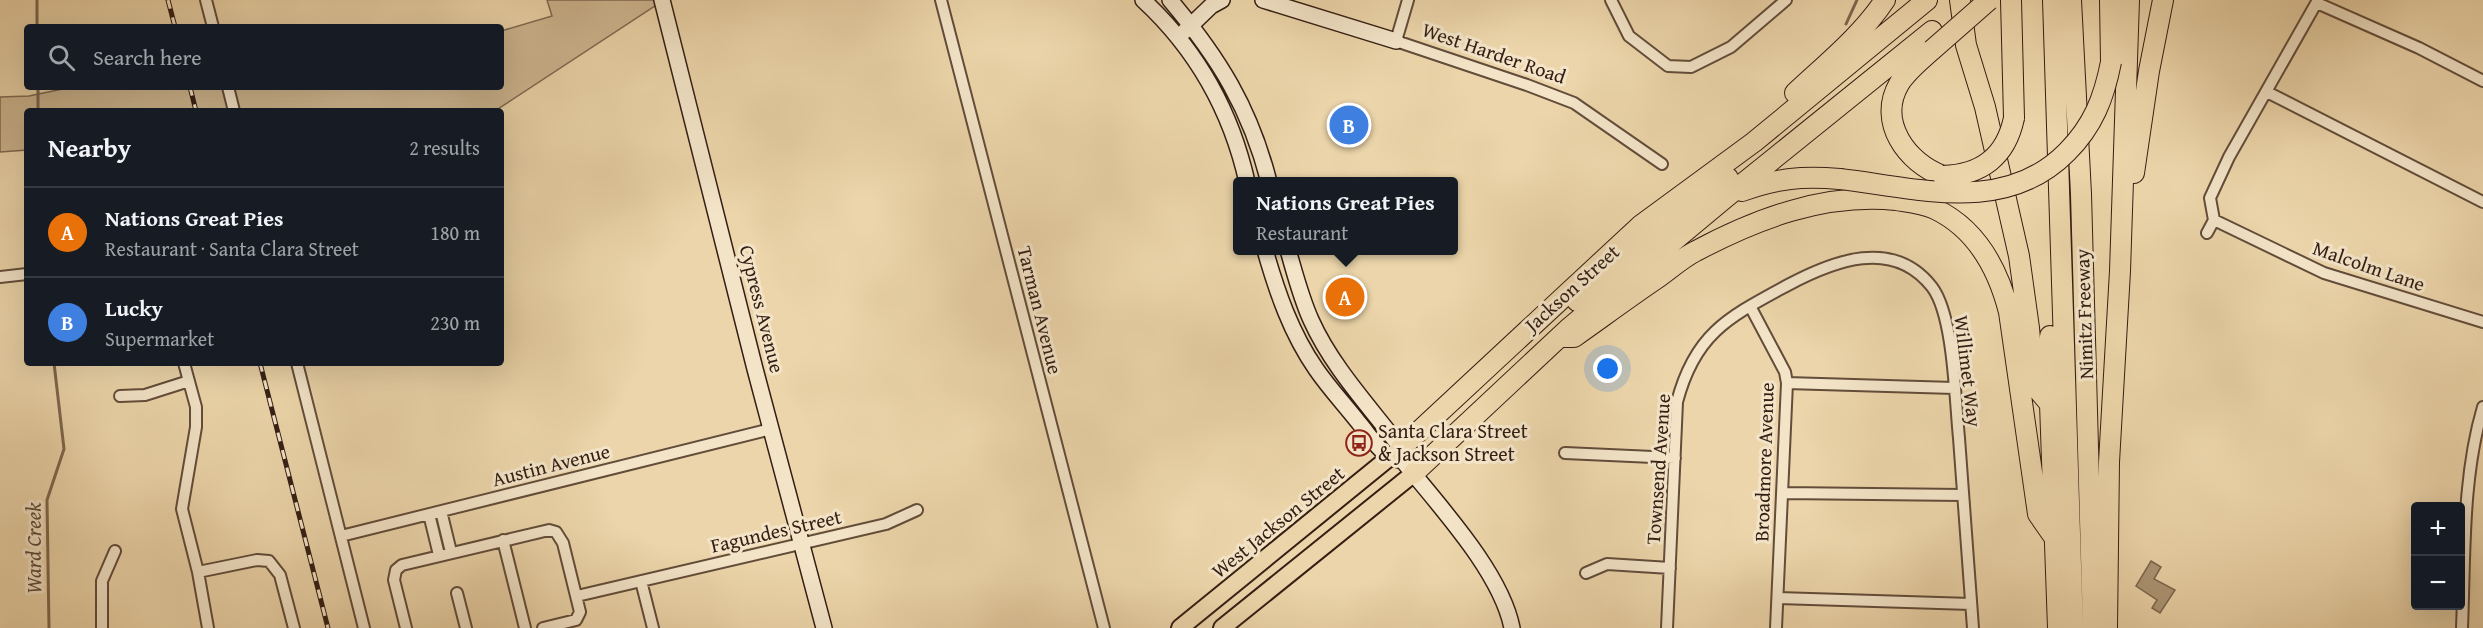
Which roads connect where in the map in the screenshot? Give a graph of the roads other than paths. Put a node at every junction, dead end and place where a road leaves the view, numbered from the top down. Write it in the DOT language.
graph roads {
  1 [pos="206,0"];
  2 [pos="662,0"];
  3 [pos="941,0"];
  4 [pos="1143,0"];
  5 [pos="1170,0"];
  6 [pos="1222,0"];
  7 [pos="1263,0"];
  8 [pos="1408,0"];
  9 [pos="1611,0"];
  10 [pos="1786,0"];
  11 [pos="1876,0"];
  12 [pos="1885,0"];
  13 [pos="1927,0"];
  14 [pos="1960,0"];
  15 [pos="1974,0"];
  16 [pos="1989,0"];
  17 [pos="2011,0"];
  18 [pos="2041,0"];
  19 [pos="2053,0"];
  20 [pos="2071,0"];
  21 [pos="2110,0"];
  22 [pos="2129,0"];
  23 [pos="2163,0"];
  24 [pos="2317,1"];
  25 [pos="212,24"];
  26 [pos="1192,25"];
  27 [pos="1856,35"];
  28 [pos="1883,36"];
  29 [pos="1178,37"];
  30 [pos="1396,41"];
  31 [pos="1932,41"];
  32 [pos="2483,81"];
  33 [pos="229,90"];
  34 [pos="2267,92"];
  35 [pos="233,108"];
  36 [pos="1754,142"];
  37 [pos="1662,164"];
  38 [pos="1246,177"];
  39 [pos="1268,177"];
  40 [pos="1725,198"];
  41 [pos="2483,202"];
  42 [pos="2214,220"];
  43 [pos="2206,233"];
  44 [pos="1266,255"];
  45 [pos="1289,255"];
  46 [pos="2120,271"];
  47 [pos="24,274"];
  48 [pos="0,277"];
  49 [pos="1750,306"];
  50 [pos="2483,322"];
  51 [pos="1562,337"];
  52 [pos="185,366"];
  53 [pos="298,366"];
  54 [pos="189,381"];
  55 [pos="1787,383"];
  56 [pos="1954,388"];
  57 [pos="120,396"];
  58 [pos="2050,404"];
  59 [pos="2483,407"];
  60 [pos="771,429"];
  61 [pos="1565,453"];
  62 [pos="1675,458"];
  63 [pos="1402,460"];
  64 [pos="1783,492"];
  65 [pos="1963,495"];
  66 [pos="917,510"];
  67 [pos="441,511"];
  68 [pos="429,514"];
  69 [pos="341,536"];
  70 [pos="2054,537"];
  71 [pos="502,540"];
  72 [pos="802,544"];
  73 [pos="115,551"];
  74 [pos="451,552"];
  75 [pos="439,555"];
  76 [pos="1670,568"];
  77 [pos="198,572"];
  78 [pos="1586,573"];
  79 [pos="641,581"];
  80 [pos="457,593"];
  81 [pos="577,596"];
  82 [pos="1778,598"];
  83 [pos="1971,604"];
  84 [pos="2097,627"];
  85 [pos="102,628"];
  86 [pos="208,628"];
  87 [pos="294,628"];
  88 [pos="364,628"];
  89 [pos="406,628"];
  90 [pos="466,628"];
  91 [pos="525,628"];
  92 [pos="543,628"];
  93 [pos="653,628"];
  94 [pos="824,628"];
  95 [pos="1104,628"];
  96 [pos="1180,628"];
  97 [pos="1222,628"];
  98 [pos="1512,628"];
  99 [pos="1667,628"];
  100 [pos="1776,628"];
  101 [pos="1973,628"];
  102 [pos="2058,628"];
  103 [pos="2073,628"];
  104 [pos="2462,628"];
  1 -- 25 [label="street"];
  2 -- 60 [label="main road, Cypress Avenue"];
  3 -- 95 [label="street, Tarman Avenue"];
  4 -- 29 [label="main road"];
  5 -- 26 [label="main road"];
  6 -- 26 [label="main road"];
  7 -- 30 [label="main road, West Harder Road"];
  8 -- 30 [label="street"];
  9 -- 10 [label="street"];
  11 -- 27 [label="highway"];
  12 -- 27 [label="highway"];
  13 -- 28 [label="highway"];
  14 -- 58 [label="highway"];
  15 -- 31 [label="highway"];
  16 -- 31 [label="highway, bridge"];
  17 -- 31 [label="highway, bridge"];
  18 -- 58 [label="highway, Nimitz Freeway"];
  19 -- 103 [label="highway"];
  20 -- 84 [label="highway, Nimitz Freeway"];
  21 -- 40 [label="highway, bridge"];
  22 -- 46 [label="highway"];
  23 -- 46 [label="highway"];
  24 -- 32 [label="street"];
  24 -- 34 [label="street"];
  26 -- 29 [label="main road"];
  26 -- 39 [label="main road"];
  27 -- 36 [label="highway"];
  28 -- 36 [label="highway"];
  28 -- 63 [label="highway"];
  29 -- 38 [label="main road"];
  30 -- 37 [label="street, West Harder Road"];
  31 -- 40 [label="highway, Jackson Street"];
  33 -- 35 [label="street"];
  34 -- 41 [label="street"];
  34 -- 42 [label="street"];
  36 -- 63 [label="highway, Jackson Street"];
  40 -- 51 [label="highway, Jackson Street"];
  42 -- 43 [label="street"];
  42 -- 50 [label="street, Malcolm Lane"];
  44 -- 63 [label="main road"];
  45 -- 63 [label="main road"];
  46 -- 84 [label="highway"];
  47 -- 48 [label="street"];
  49 -- 55 [label="street, Broadmore Avenue"];
  49 -- 56 [label="street, Willimet Way"];
  49 -- 62 [label="street, Townsend Avenue"];
  51 -- 63 [label="highway, Jackson Street"];
  51 -- 70 [label="highway"];
  52 -- 54 [label="street"];
  53 -- 69 [label="street"];
  54 -- 57 [label="street"];
  54 -- 77 [label="street"];
  55 -- 56 [label="street"];
  55 -- 64 [label="street, Broadmore Avenue"];
  56 -- 65 [label="street, Willimet Way"];
  58 -- 70 [label="highway, Nimitz Freeway"];
  59 -- 104 [label="street"];
  60 -- 67 [label="street, Austin Avenue"];
  60 -- 72 [label="main road, Cypress Avenue"];
  61 -- 62 [label="street"];
  62 -- 76 [label="street, Townsend Avenue"];
  63 -- 96 [label="main road, West Jackson Street"];
  63 -- 97 [label="main road"];
  63 -- 98 [label="main road"];
  64 -- 65 [label="street"];
  64 -- 82 [label="street, Broadmore Avenue"];
  65 -- 83 [label="street, Willimet Way"];
  66 -- 72 [label="street, Fagundes Street"];
  67 -- 68 [label="street, Austin Avenue"];
  67 -- 74 [label="street"];
  68 -- 69 [label="street, Austin Avenue"];
  68 -- 75 [label="street"];
  69 -- 88 [label="street"];
  70 -- 102 [label="highway, Nimitz Freeway"];
  71 -- 74 [label="street"];
  71 -- 81 [label="street"];
  71 -- 91 [label="street"];
  72 -- 79 [label="street, Fagundes Street"];
  72 -- 94 [label="main road, Cypress Avenue"];
  73 -- 85 [label="street"];
  74 -- 75 [label="street"];
  75 -- 89 [label="street"];
  76 -- 78 [label="street"];
  76 -- 99 [label="street, Townsend Avenue"];
  77 -- 86 [label="street"];
  77 -- 87 [label="street"];
  79 -- 81 [label="street, Fagundes Street"];
  79 -- 93 [label="street"];
  80 -- 90 [label="street"];
  81 -- 92 [label="street"];
  82 -- 83 [label="street"];
  82 -- 100 [label="street, Broadmore Avenue"];
  83 -- 101 [label="street, Willimet Way"];
}
